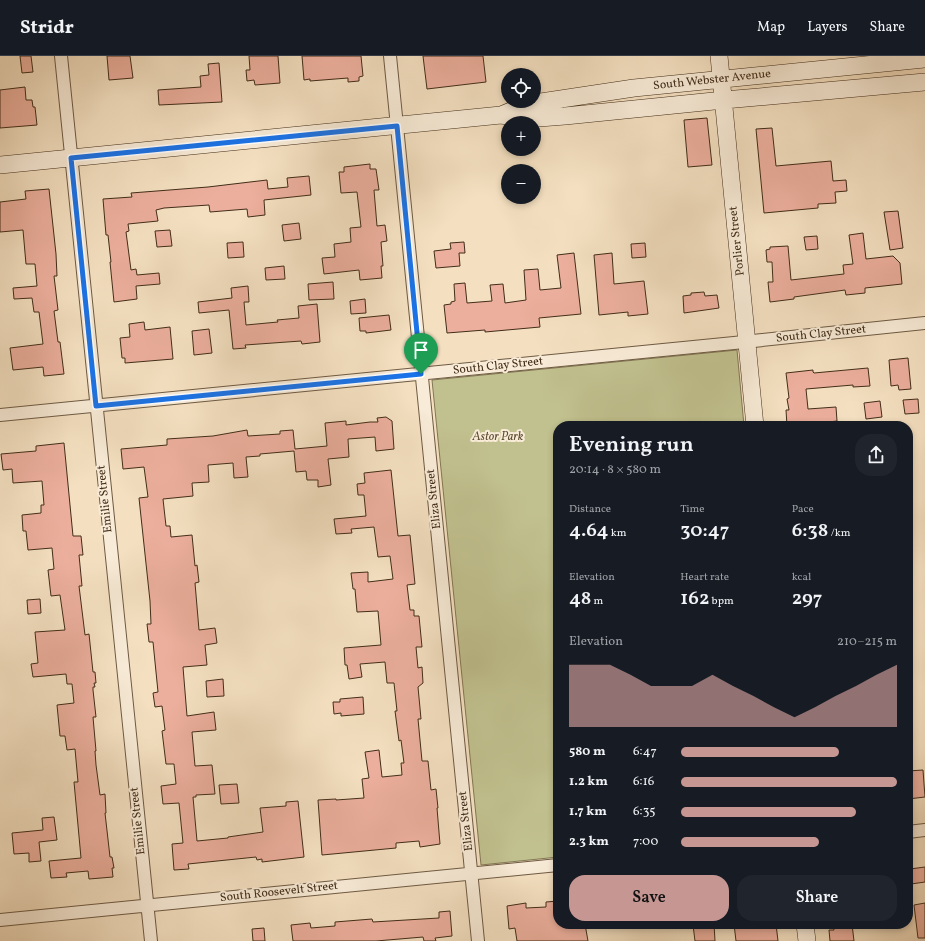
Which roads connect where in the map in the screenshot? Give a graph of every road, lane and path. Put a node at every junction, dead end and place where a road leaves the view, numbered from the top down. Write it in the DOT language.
graph roads {
  1 [pos="60,56"];
  2 [pos="390,56"];
  3 [pos="719,56"];
  4 [pos="925,59"];
  5 [pos="721,80"];
  6 [pos="925,82"];
  7 [pos="724,100"];
  8 [pos="501,115"];
  9 [pos="397,126"];
  10 [pos="71,158"];
  11 [pos="0,165"];
  12 [pos="925,323"];
  13 [pos="747,342"];
  14 [pos="421,374"];
  15 [pos="96,406"];
  16 [pos="0,415"];
  17 [pos="755,421"];
  18 [pos="925,830"];
  19 [pos="913,831"];
  20 [pos="553,865"];
  21 [pos="471,873"];
  22 [pos="147,906"];
  23 [pos="0,920"];
  24 [pos="806,929"];
  25 [pos="150,941"];
  26 [pos="478,941"];
  27 [pos="807,941"];
  1 -- 10 [label="street, Emilie Street"];
  2 -- 9 [label="street, Eliza Street"];
  3 -- 5 [label="main road, Porlier Street"];
  4 -- 5 [label="main road, South Webster Avenue"];
  5 -- 7 [label="main road, Porlier Street"];
  5 -- 8 [label="main road, South Webster Avenue"];
  6 -- 7 [label="main road, South Webster Avenue"];
  7 -- 8 [label="main road, South Webster Avenue"];
  7 -- 13 [label="main road, Porlier Street"];
  8 -- 9 [label="main road, South Webster Avenue"];
  9 -- 10 [label="main road, South Webster Avenue"];
  9 -- 14 [label="street, Eliza Street"];
  10 -- 11 [label="main road, South Webster Avenue"];
  10 -- 15 [label="street, Emilie Street"];
  12 -- 13 [label="street, South Clay Street"];
  13 -- 14 [label="street, South Clay Street"];
  13 -- 17 [label="main road, Porlier Street"];
  14 -- 15 [label="street, South Clay Street"];
  14 -- 21 [label="street, Eliza Street"];
  15 -- 16 [label="street, South Clay Street"];
  15 -- 22 [label="street, Emilie Street"];
  18 -- 19 [label="street"];
  20 -- 21 [label="street, South Roosevelt Street"];
  21 -- 22 [label="street, South Roosevelt Street"];
  21 -- 26 [label="street, Eliza Street"];
  22 -- 23 [label="street, South Roosevelt Street"];
  22 -- 25 [label="street, Emilie Street"];
  24 -- 27 [label="main road"];
}
